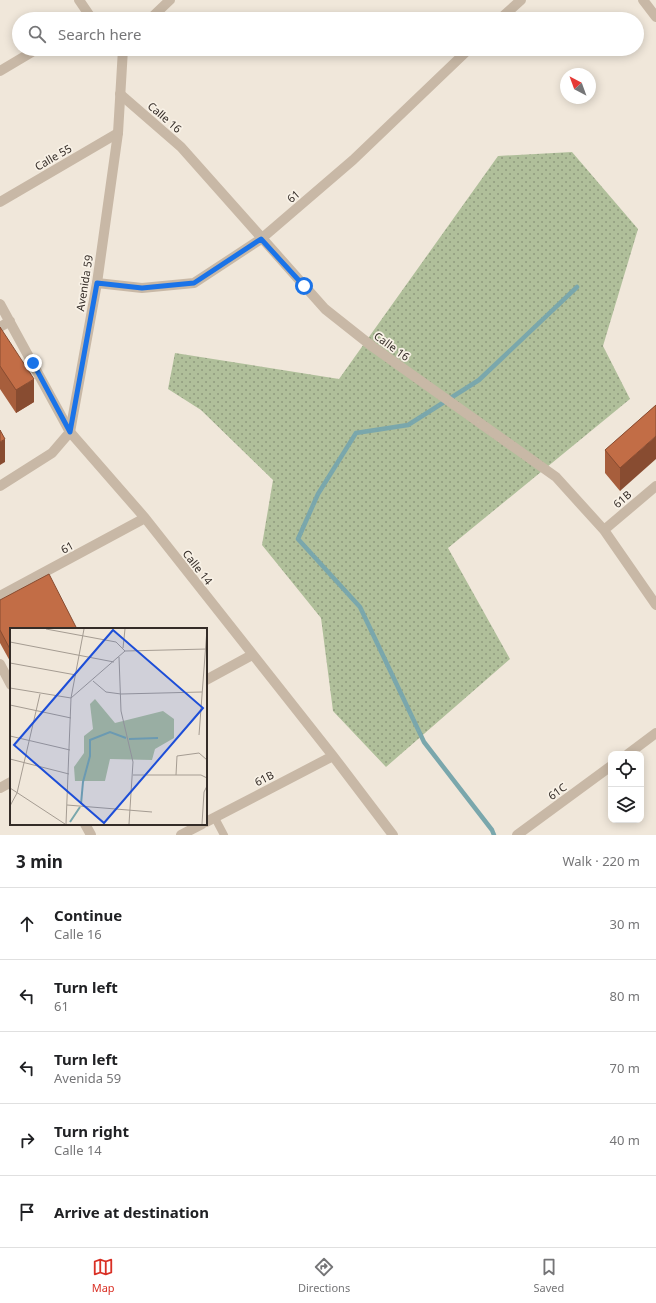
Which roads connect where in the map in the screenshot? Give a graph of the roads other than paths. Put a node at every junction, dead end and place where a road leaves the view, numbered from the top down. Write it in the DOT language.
graph roads {
  1 [pos="78,0"];
  2 [pos="170,0"];
  3 [pos="521,0"];
  4 [pos="643,0"];
  5 [pos="87,12"];
  6 [pos="157,12"];
  7 [pos="508,12"];
  8 [pos="656,17"];
  9 [pos="25,56"];
  10 [pos="123,56"];
  11 [pos="462,56"];
  12 [pos="0,71"];
  13 [pos="120,94"];
  14 [pos="118,133"];
  15 [pos="0,202"];
  16 [pos="261,239"];
  17 [pos="97,283"];
  18 [pos="0,304"];
  19 [pos="10,322"];
  20 [pos="0,327"];
  21 [pos="70,432"];
  22 [pos="0,486"];
  23 [pos="656,486"];
  24 [pos="145,518"];
  25 [pos="604,530"];
  26 [pos="0,596"];
  27 [pos="656,605"];
  28 [pos="252,655"];
  29 [pos="0,664"];
  30 [pos="207,679"];
  31 [pos="10,683"];
  32 [pos="656,733"];
  33 [pos="632,751"];
  34 [pos="333,756"];
  35 [pos="608,768"];
  36 [pos="10,783"];
  37 [pos="0,788"];
  38 [pos="210,820"];
  39 [pos="86,825"];
  40 [pos="200,825"];
  41 [pos="91,835"];
  42 [pos="181,835"];
  43 [pos="224,835"];
  44 [pos="393,835"];
  45 [pos="517,835"];
  1 -- 5 [label="street"];
  2 -- 6 [label="street"];
  3 -- 7 [label="street"];
  4 -- 8 [label="street"];
  9 -- 12 [label="street"];
  10 -- 13 [label="street, Avenida 59"];
  11 -- 16 [label="street, 61"];
  13 -- 14 [label="street, Avenida 59"];
  13 -- 16 [label="street, Calle 16"];
  14 -- 15 [label="street, Calle 55"];
  14 -- 17 [label="street, Avenida 59"];
  16 -- 17 [label="street, 61"];
  16 -- 25 [label="street, Calle 16"];
  17 -- 21 [label="street, Avenida 59"];
  18 -- 19 [label="street, Calle 14"];
  19 -- 20 [label="street"];
  19 -- 21 [label="street, Calle 14"];
  21 -- 22 [label="street"];
  21 -- 24 [label="street, Calle 14"];
  23 -- 25 [label="street, 61B"];
  24 -- 26 [label="street, 61"];
  24 -- 28 [label="street, Calle 14"];
  25 -- 27 [label="street, Calle 16"];
  28 -- 30 [label="street"];
  28 -- 34 [label="street, Calle 14"];
  29 -- 31 [label="street"];
  32 -- 33 [label="street"];
  34 -- 38 [label="street, 61B"];
  34 -- 44 [label="street, Calle 14"];
  35 -- 45 [label="street, 61C"];
  36 -- 37 [label="street"];
  38 -- 43 [label="lane"];
  39 -- 41 [label="street"];
  40 -- 42 [label="street"];
}
